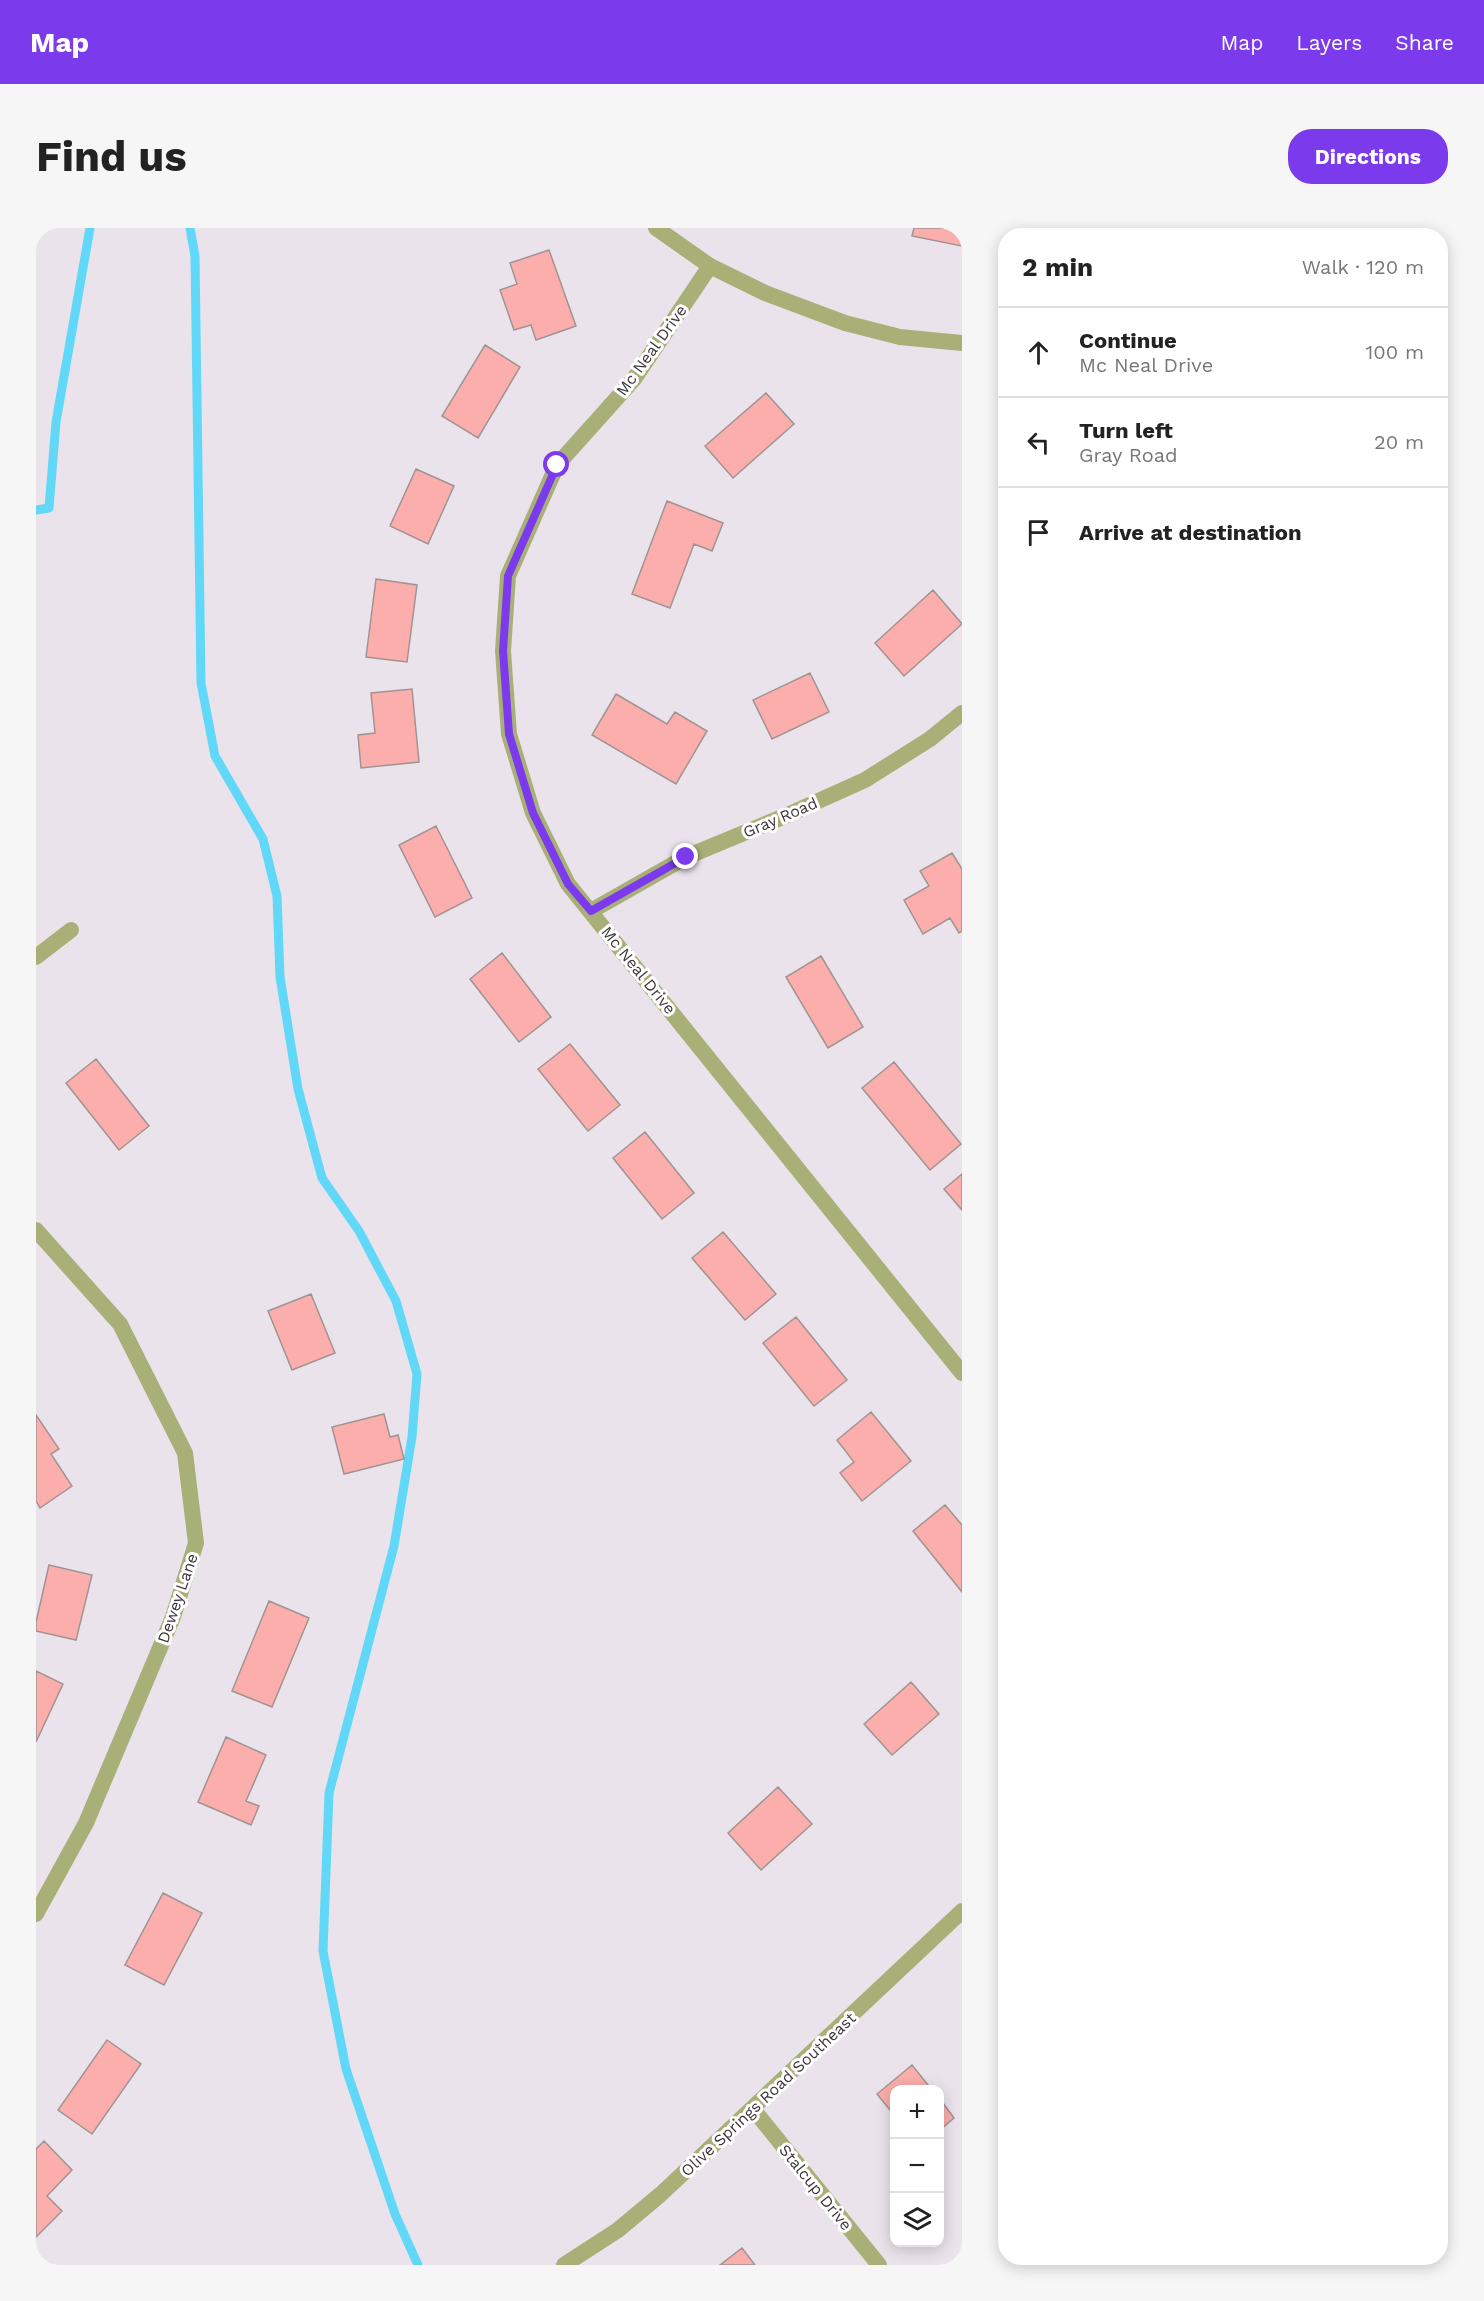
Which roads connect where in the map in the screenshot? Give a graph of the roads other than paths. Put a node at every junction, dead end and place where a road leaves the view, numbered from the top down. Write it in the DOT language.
graph roads {
  1 [pos="656,228"];
  2 [pos="710,266"];
  3 [pos="962,343"];
  4 [pos="962,713"];
  5 [pos="591,911"];
  6 [pos="71,930"];
  7 [pos="36,957"];
  8 [pos="36,1230"];
  9 [pos="962,1373"];
  10 [pos="962,1911"];
  11 [pos="36,1914"];
  12 [pos="753,2109"];
  13 [pos="564,2265"];
  14 [pos="879,2265"];
  1 -- 2 [label="street"];
  2 -- 3 [label="street"];
  2 -- 5 [label="street, Mc Neal Drive"];
  4 -- 5 [label="street, Gray Road"];
  5 -- 9 [label="street, Mc Neal Drive"];
  6 -- 7 [label="street"];
  8 -- 11 [label="street, Dewey Lane"];
  10 -- 12 [label="street, Olive Springs Road Southeast"];
  12 -- 13 [label="street, Olive Springs Road Southeast"];
  12 -- 14 [label="street, Stalcup Drive"];
}
